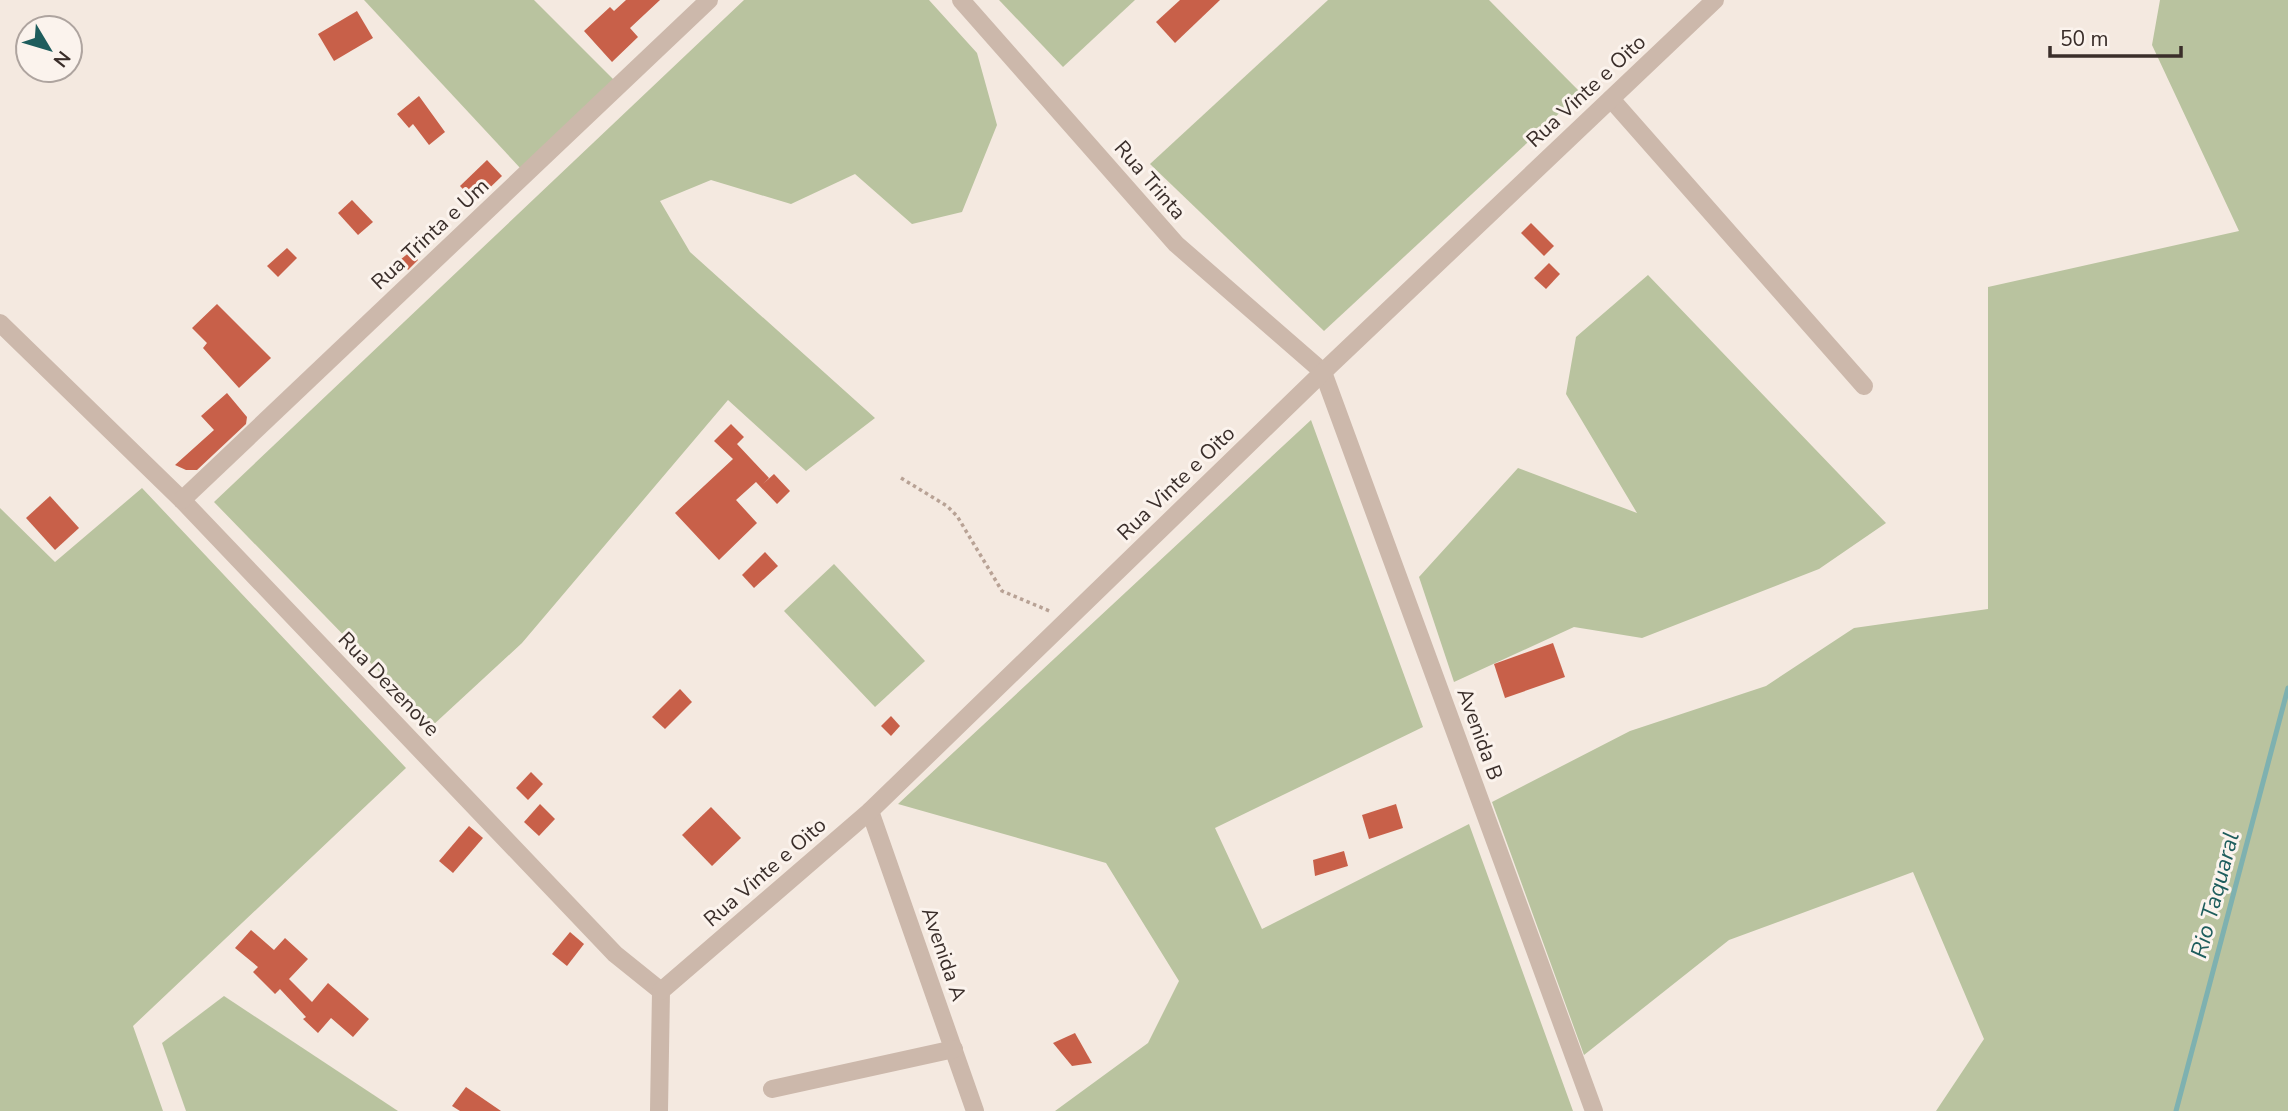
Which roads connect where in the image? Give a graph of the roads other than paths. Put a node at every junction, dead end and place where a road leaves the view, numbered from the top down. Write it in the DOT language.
graph roads {
  1 [pos="709,0"];
  2 [pos="961,0"];
  3 [pos="1715,0"];
  4 [pos="1611,99"];
  5 [pos="0,323"];
  6 [pos="1323,372"];
  7 [pos="1864,386"];
  8 [pos="182,500"];
  9 [pos="870,811"];
  10 [pos="661,991"];
  11 [pos="954,1049"];
  12 [pos="772,1088"];
  13 [pos="659,1111"];
  14 [pos="975,1111"];
  15 [pos="1594,1111"];
  1 -- 8 [label="street, Rua Trinta e Um"];
  2 -- 6 [label="street, Rua Trinta"];
  3 -- 4 [label="street, Rua Vinte e Oito"];
  4 -- 6 [label="street, Rua Vinte e Oito"];
  4 -- 7 [label="street"];
  5 -- 8 [label="street, Rua Dezenove"];
  6 -- 9 [label="street, Rua Vinte e Oito"];
  6 -- 15 [label="street, Avenida B"];
  8 -- 10 [label="street, Rua Dezenove"];
  9 -- 10 [label="street, Rua Vinte e Oito"];
  9 -- 11 [label="street, Avenida A"];
  10 -- 13 [label="street"];
  11 -- 12 [label="street"];
  11 -- 14 [label="street, Avenida A"];
}
